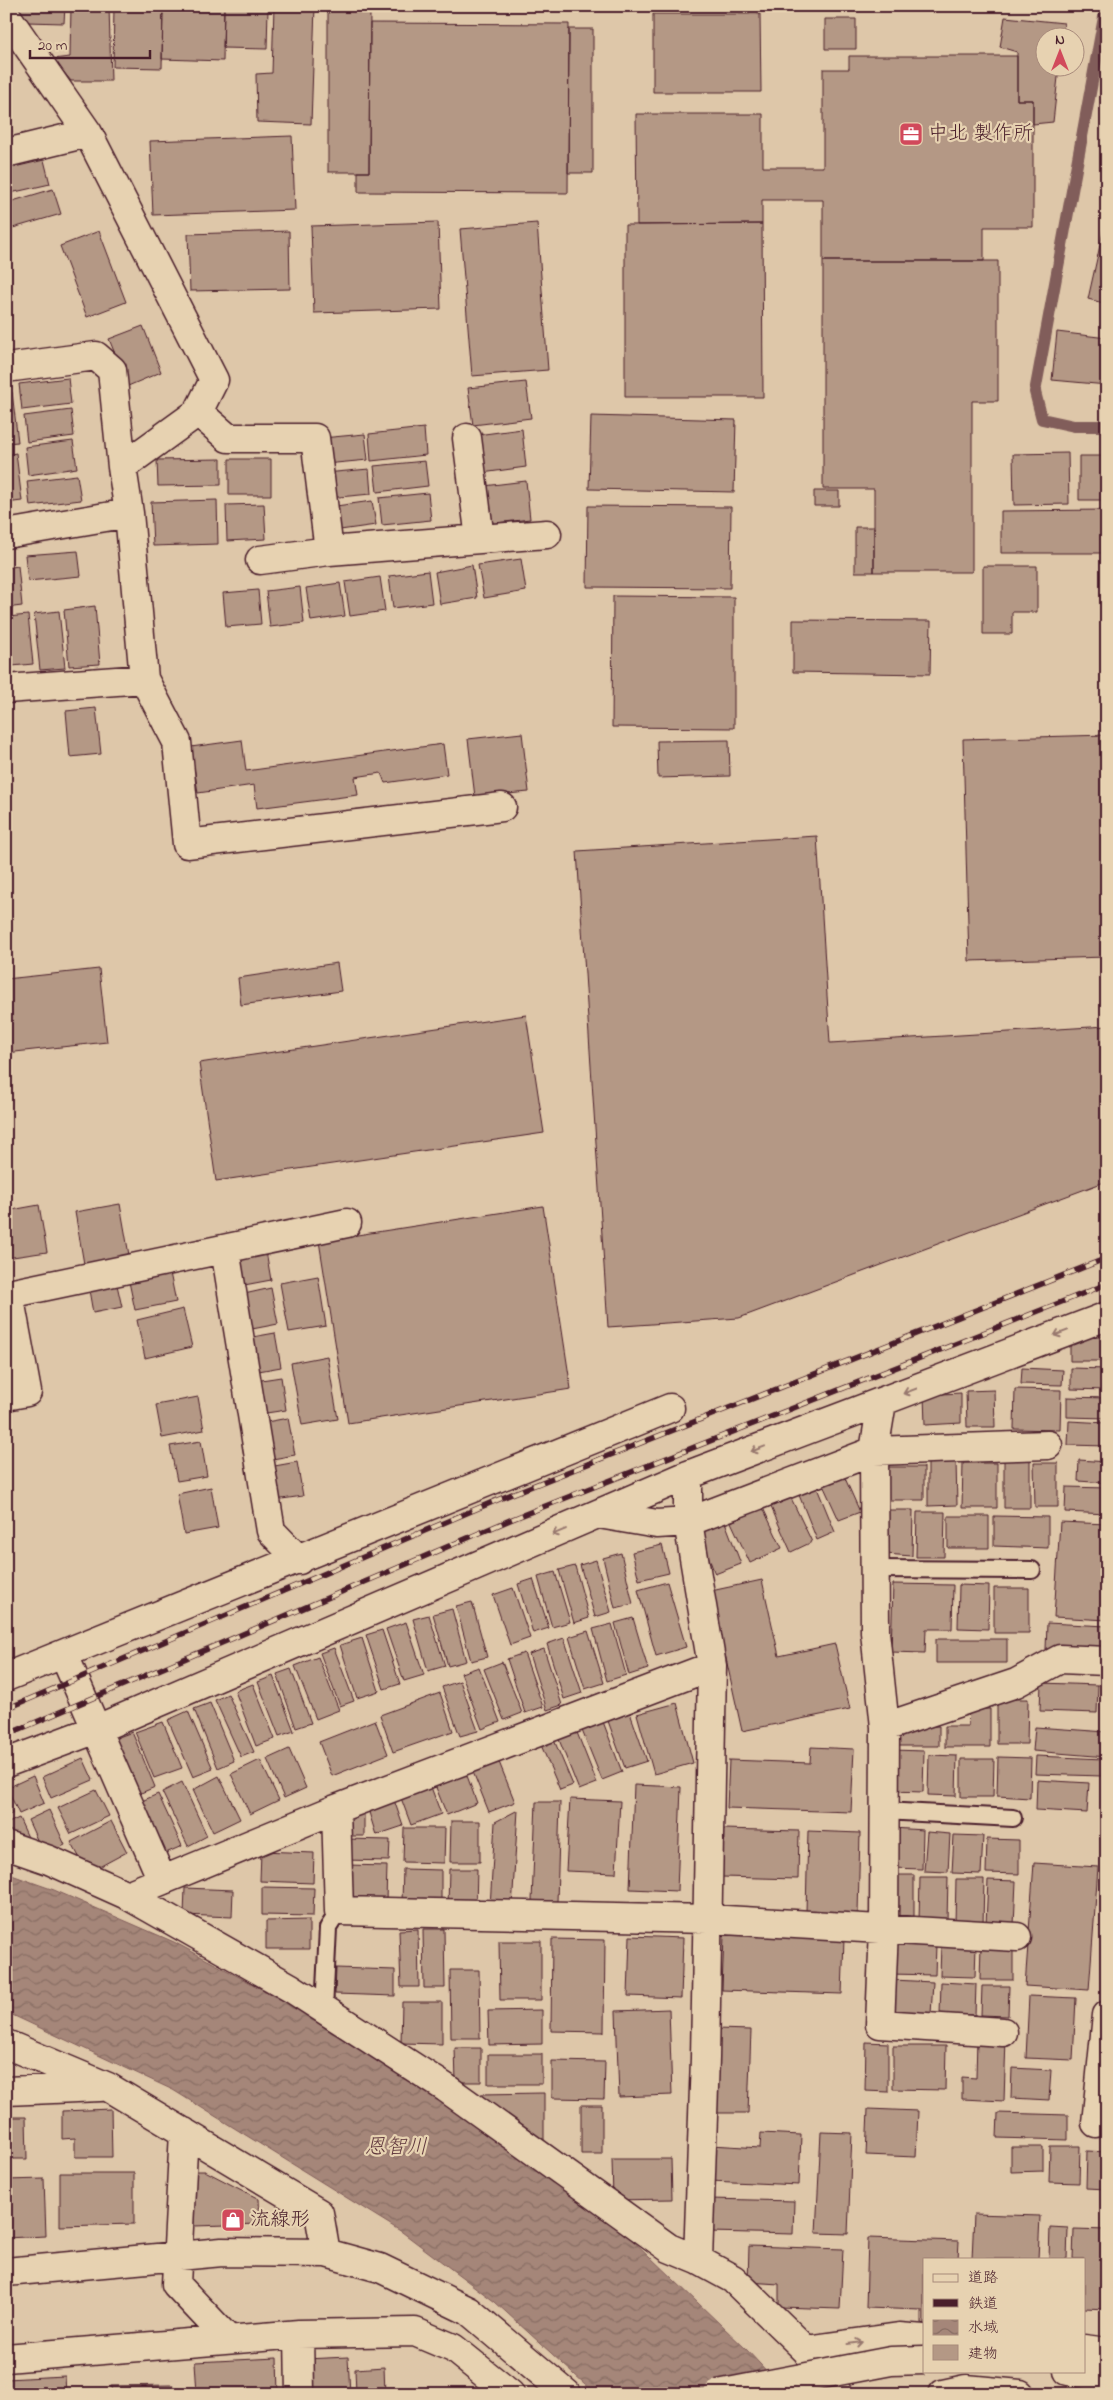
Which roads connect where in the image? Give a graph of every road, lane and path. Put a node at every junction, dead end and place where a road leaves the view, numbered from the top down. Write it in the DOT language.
graph roads {
  1 [pos="6,15"];
  2 [pos="88,133"];
  3 [pos="6,153"];
  4 [pos="6,368"];
  5 [pos="198,412"];
  6 [pos="467,438"];
  7 [pos="122,467"];
  8 [pos="129,513"];
  9 [pos="6,534"];
  10 [pos="547,534"];
  11 [pos="480,539"];
  12 [pos="329,551"];
  13 [pos="260,560"];
  14 [pos="144,679"];
  15 [pos="6,689"];
  16 [pos="502,807"];
  17 [pos="347,1223"];
  18 [pos="225,1248"];
  19 [pos="1107,1316"];
  20 [pos="6,1396"];
  21 [pos="882,1402"];
  22 [pos="670,1408"];
  23 [pos="1048,1445"];
  24 [pos="874,1451"];
  25 [pos="688,1475"];
  26 [pos="599,1514"];
  27 [pos="688,1522"];
  28 [pos="298,1560"];
  29 [pos="875,1569"];
  30 [pos="1032,1570"];
  31 [pos="64,1655"];
  32 [pos="1107,1661"];
  33 [pos="712,1666"];
  34 [pos="6,1677"];
  35 [pos="885,1726"];
  36 [pos="97,1728"];
  37 [pos="6,1764"];
  38 [pos="336,1809"];
  39 [pos="884,1811"];
  40 [pos="1013,1818"];
  41 [pos="6,1845"];
  42 [pos="162,1880"];
  43 [pos="127,1895"];
  44 [pos="339,1911"];
  45 [pos="708,1919"];
  46 [pos="884,1929"];
  47 [pos="1017,1937"];
  48 [pos="324,2010"];
  49 [pos="1107,2015"];
  50 [pos="1003,2032"];
  51 [pos="6,2044"];
  52 [pos="108,2087"];
  53 [pos="6,2091"];
  54 [pos="1096,2123"];
  55 [pos="184,2132"];
  56 [pos="326,2253"];
  57 [pos="177,2256"];
  58 [pos="698,2260"];
  59 [pos="6,2272"];
  60 [pos="298,2334"];
  61 [pos="923,2338"];
  62 [pos="228,2340"];
  63 [pos="1086,2349"];
  64 [pos="806,2350"];
  65 [pos="1107,2352"];
  66 [pos="6,2358"];
  67 [pos="923,2360"];
  68 [pos="1074,2372"];
  69 [pos="1107,2378"];
  70 [pos="300,2394"];
  71 [pos="510,2394"];
  72 [pos="567,2394"];
  73 [pos="718,2394"];
  74 [pos="838,2394"];
  75 [pos="943,2394"];
  76 [pos="1020,2394"];
  1 -- 2 [label="street"];
  2 -- 3 [label="street"];
  2 -- 5 [label="street"];
  4 -- 7 [label="street"];
  5 -- 7 [label="street"];
  5 -- 12 [label="street"];
  6 -- 11 [label="street"];
  7 -- 8 [label="street"];
  8 -- 9 [label="street"];
  8 -- 14 [label="street"];
  10 -- 11 [label="street"];
  11 -- 12 [label="street"];
  12 -- 13 [label="street"];
  14 -- 15 [label="street"];
  14 -- 16 [label="street"];
  17 -- 18 [label="street"];
  18 -- 20 [label="street"];
  18 -- 28 [label="street"];
  19 -- 21 [label="street, one-way"];
  21 -- 24 [label="street"];
  21 -- 25 [label="street, one-way"];
  22 -- 28 [label="street"];
  23 -- 24 [label="street"];
  24 -- 27 [label="street"];
  24 -- 29 [label="street"];
  25 -- 26 [label="street"];
  25 -- 27 [label="street"];
  26 -- 27 [label="street"];
  26 -- 36 [label="street, one-way"];
  27 -- 33 [label="street"];
  28 -- 31 [label="street"];
  29 -- 30 [label="lane"];
  29 -- 35 [label="street"];
  31 -- 34 [label="street"];
  31 -- 36 [label="street"];
  32 -- 35 [label="street"];
  33 -- 38 [label="street"];
  33 -- 45 [label="street"];
  35 -- 39 [label="street"];
  36 -- 37 [label="street"];
  36 -- 42 [label="street"];
  38 -- 42 [label="street"];
  38 -- 44 [label="street"];
  39 -- 40 [label="lane"];
  39 -- 46 [label="street"];
  41 -- 43 [label="street"];
  42 -- 43 [label="street"];
  43 -- 48 [label="street"];
  44 -- 45 [label="street"];
  44 -- 48 [label="lane"];
  45 -- 46 [label="street"];
  45 -- 58 [label="street"];
  46 -- 47 [label="street"];
  46 -- 50 [label="street"];
  48 -- 58 [label="street"];
  49 -- 54 [label="street"];
  51 -- 52 [label="street"];
  52 -- 53 [label="street"];
  52 -- 55 [label="street"];
  55 -- 56 [label="street"];
  55 -- 57 [label="street"];
  56 -- 57 [label="street"];
  56 -- 72 [label="street"];
  57 -- 59 [label="street"];
  57 -- 62 [label="street"];
  58 -- 64 [label="street"];
  60 -- 62 [label="street"];
  60 -- 70 [label="street"];
  60 -- 71 [label="street"];
  64 -- 61 [label="street, one-way"];
  62 -- 66 [label="street"];
  63 -- 65 [label="street"];
  64 -- 74 [label="street"];
  67 -- 73 [label="street, bridge"];
  68 -- 69 [label="street"];
  75 -- 76 [label="street"];
}
